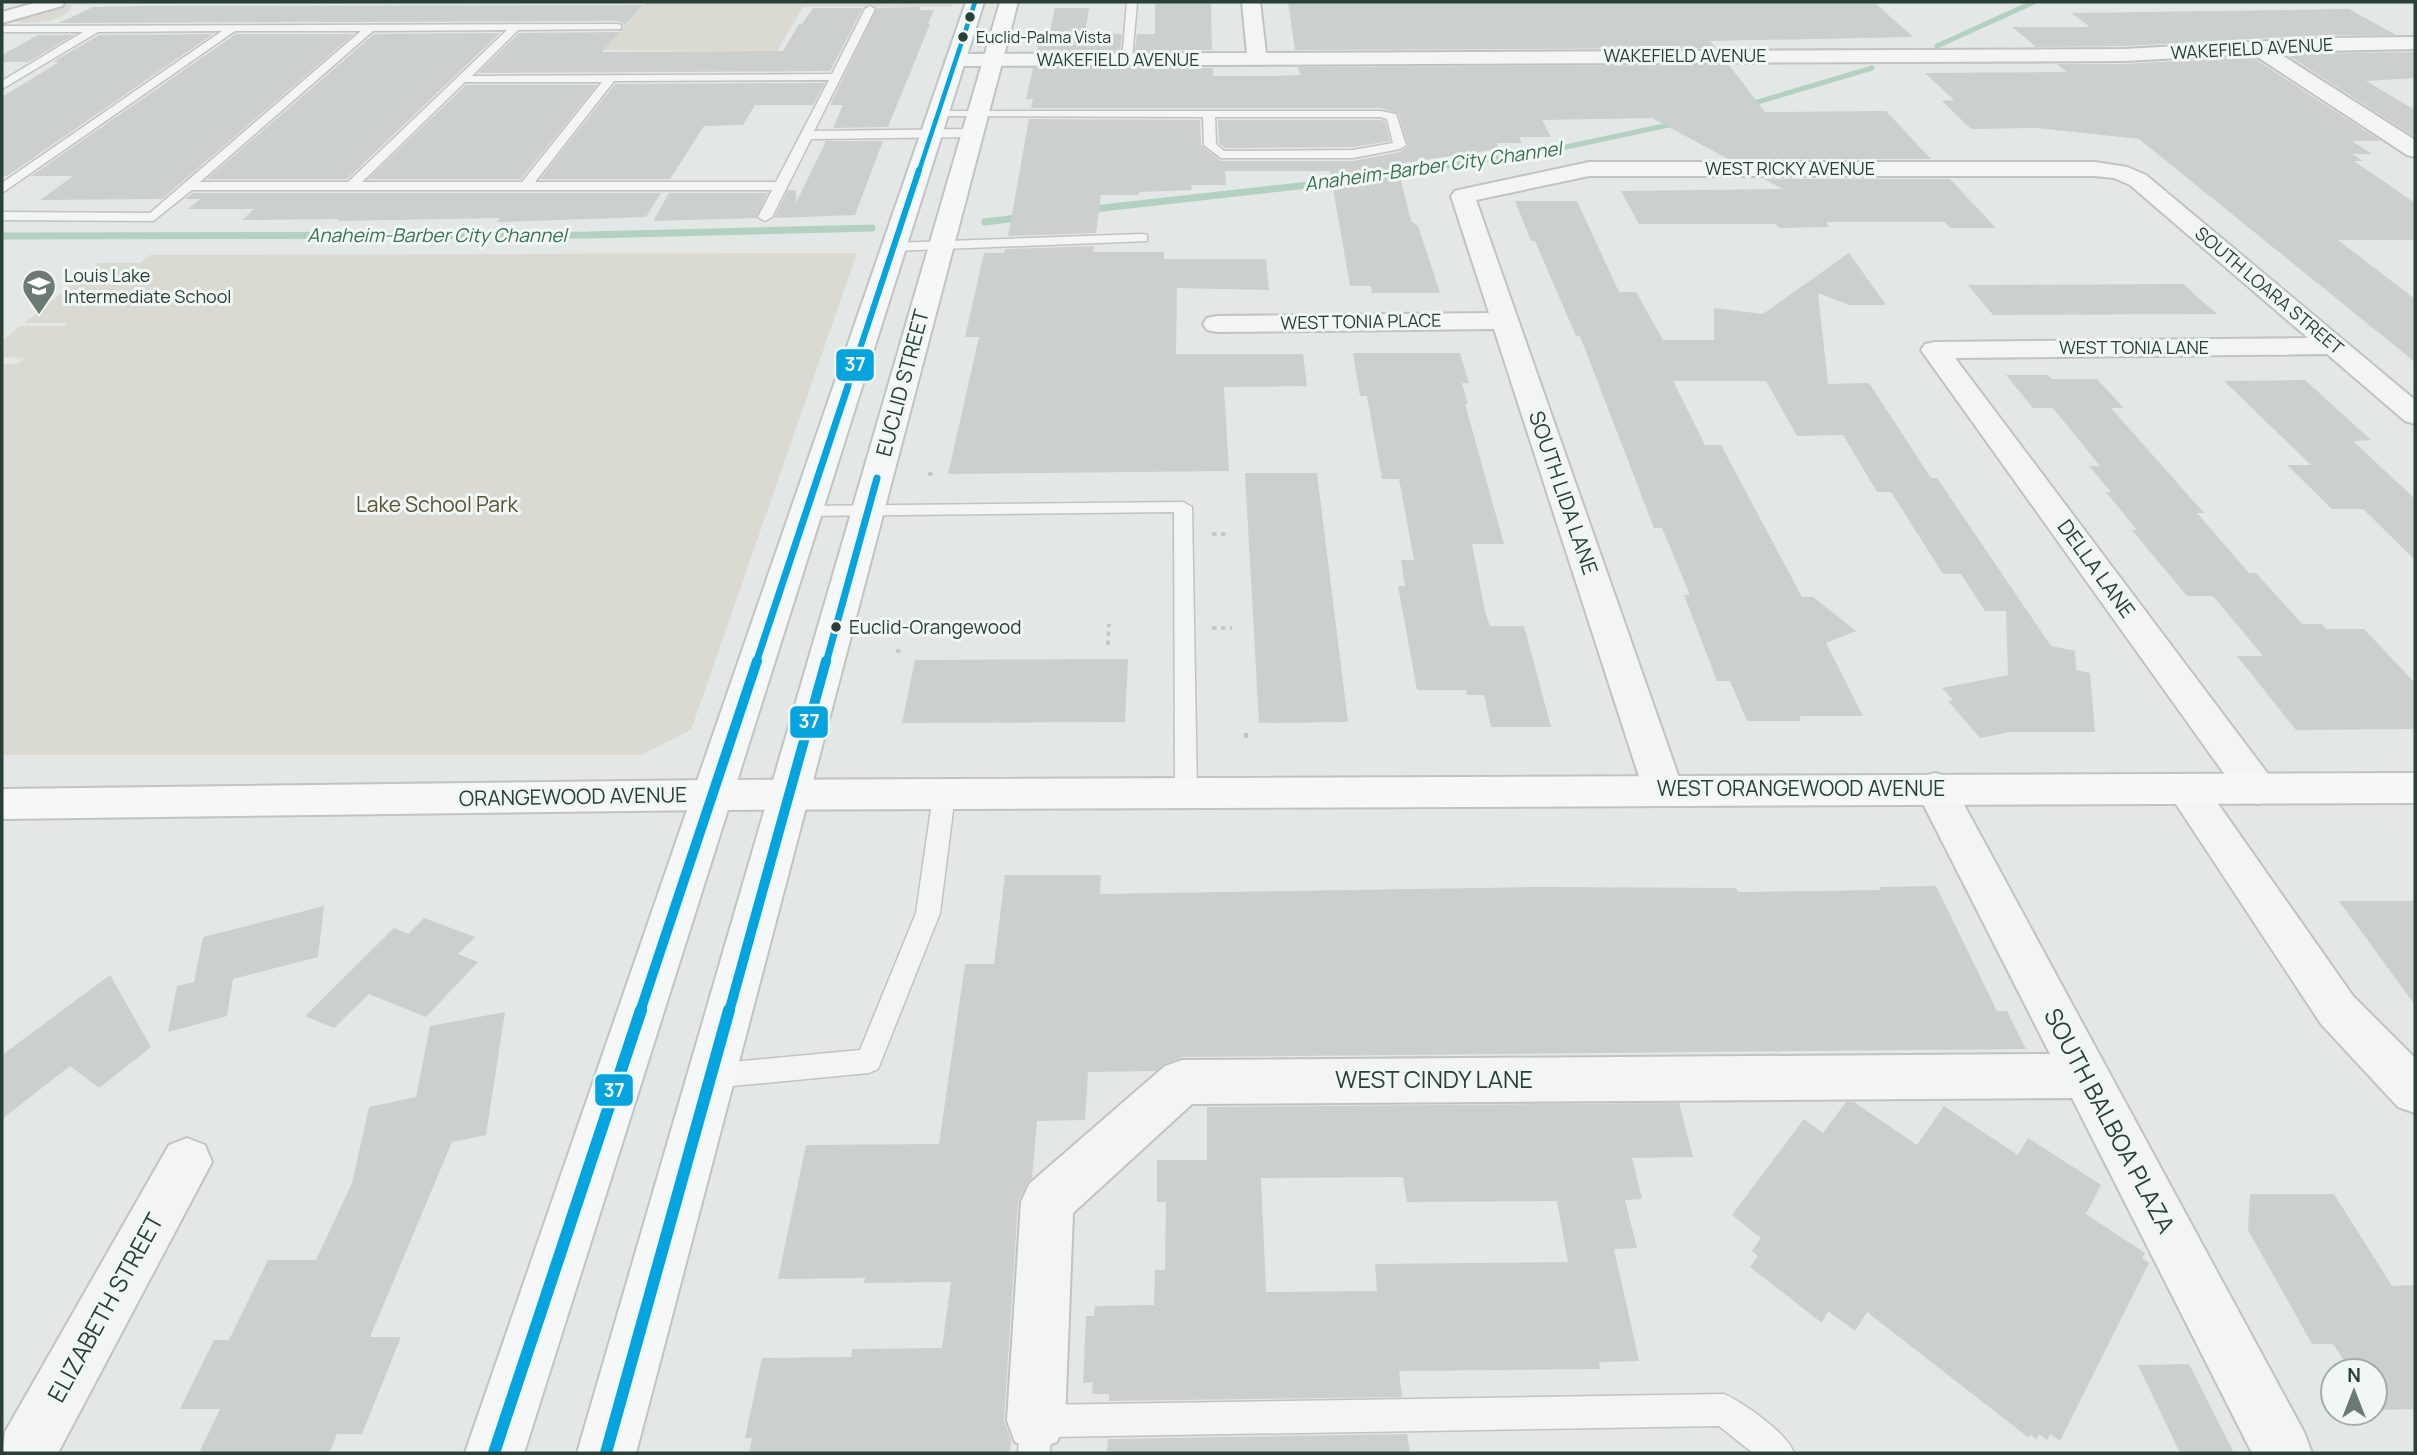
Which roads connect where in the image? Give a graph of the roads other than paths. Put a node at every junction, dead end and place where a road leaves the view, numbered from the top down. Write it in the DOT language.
graph roads {
  1 [pos="56,2"];
  2 [pos="975,2"];
  3 [pos="1009,2"];
  4 [pos="1132,2"];
  5 [pos="1251,2"];
  6 [pos="870,9"];
  7 [pos="2,18"];
  8 [pos="617,27"];
  9 [pos="370,28"];
  10 [pos="515,28"];
  11 [pos="2,29"];
  12 [pos="95,29"];
  13 [pos="232,29"];
  14 [pos="2415,43"];
  15 [pos="2257,48"];
  16 [pos="1257,59"];
  17 [pos="955,60"];
  18 [pos="993,60"];
  19 [pos="1127,60"];
  20 [pos="836,77"];
  21 [pos="611,78"];
  22 [pos="464,79"];
  23 [pos="2,86"];
  24 [pos="1209,114"];
  25 [pos="975,123"];
  26 [pos="934,124"];
  27 [pos="807,135"];
  28 [pos="2415,150"];
  29 [pos="2119,172"];
  30 [pos="352,185"];
  31 [pos="526,185"];
  32 [pos="4,186"];
  33 [pos="191,186"];
  34 [pos="781,186"];
  35 [pos="1463,196"];
  36 [pos="2,216"];
  37 [pos="765,217"];
  38 [pos="1142,238"];
  39 [pos="893,247"];
  40 [pos="941,247"];
  41 [pos="1505,321"];
  42 [pos="1217,324"];
  43 [pos="2333,346"];
  44 [pos="1935,350"];
  45 [pos="2415,415"];
  46 [pos="868,510"];
  47 [pos="806,511"];
  48 [pos="2415,788"];
  49 [pos="1663,789"];
  50 [pos="1935,789"];
  51 [pos="2186,789"];
  52 [pos="2257,789"];
  53 [pos="1186,793"];
  54 [pos="712,795"];
  55 [pos="944,795"];
  56 [pos="788,796"];
  57 [pos="2,804"];
  58 [pos="711,1076"];
  59 [pos="2085,1076"];
  60 [pos="2415,1091"];
  61 [pos="187,1162"];
  62 [pos="1035,1437"];
  63 [pos="26,1453"];
  64 [pos="494,1453"];
  65 [pos="607,1453"];
  66 [pos="1778,1453"];
  67 [pos="2283,1453"];
  1 -- 7 [label="street"];
  2 -- 17 [label="main road"];
  3 -- 18 [label="main road, EUCLID STREET"];
  4 -- 19 [label="lane"];
  5 -- 16 [label="street"];
  6 -- 20 [label="lane"];
  8 -- 10 [label="lane"];
  9 -- 10 [label="lane"];
  9 -- 13 [label="lane"];
  9 -- 33 [label="lane"];
  10 -- 22 [label="lane"];
  11 -- 12 [label="lane"];
  12 -- 13 [label="lane"];
  12 -- 23 [label="lane"];
  13 -- 32 [label="lane"];
  14 -- 15 [label="street, WAKEFIELD AVENUE"];
  15 -- 16 [label="street, WAKEFIELD AVENUE"];
  15 -- 28 [label="street"];
  16 -- 19 [label="street, WAKEFIELD AVENUE"];
  17 -- 18 [label="street, WAKEFIELD AVENUE"];
  17 -- 26 [label="main road"];
  18 -- 19 [label="street, WAKEFIELD AVENUE"];
  18 -- 25 [label="main road, EUCLID STREET"];
  20 -- 21 [label="lane"];
  20 -- 27 [label="lane"];
  21 -- 22 [label="lane"];
  21 -- 31 [label="lane"];
  22 -- 30 [label="lane"];
  24 -- 24 [label="lane"];
  24 -- 25 [label="lane"];
  25 -- 26 [label="lane"];
  25 -- 26 [label="lane"];
  25 -- 40 [label="main road, EUCLID STREET"];
  26 -- 27 [label="lane"];
  26 -- 39 [label="main road"];
  27 -- 34 [label="lane"];
  29 -- 35 [label="street, WEST RICKY AVENUE"];
  29 -- 43 [label="street, SOUTH LOARA STREET"];
  30 -- 31 [label="lane"];
  30 -- 33 [label="lane"];
  31 -- 34 [label="lane"];
  33 -- 36 [label="lane"];
  34 -- 37 [label="lane"];
  35 -- 41 [label="street, SOUTH LIDA LANE"];
  38 -- 40 [label="lane"];
  39 -- 40 [label="lane"];
  39 -- 47 [label="main road"];
  40 -- 46 [label="main road, EUCLID STREET"];
  41 -- 42 [label="street, WEST TONIA PLACE"];
  41 -- 49 [label="street, SOUTH LIDA LANE"];
  43 -- 44 [label="street, WEST TONIA LANE"];
  43 -- 45 [label="street, SOUTH LOARA STREET"];
  44 -- 52 [label="street, DELLA LANE"];
  46 -- 47 [label="lane"];
  46 -- 53 [label="lane"];
  46 -- 56 [label="main road, EUCLID STREET"];
  47 -- 54 [label="main road"];
  48 -- 52 [label="main road, WEST ORANGEWOOD AVENUE"];
  49 -- 50 [label="main road, WEST ORANGEWOOD AVENUE"];
  49 -- 53 [label="main road, WEST ORANGEWOOD AVENUE"];
  50 -- 51 [label="main road, WEST ORANGEWOOD AVENUE"];
  50 -- 59 [label="street, SOUTH BALBOA PLAZA"];
  51 -- 52 [label="main road, WEST ORANGEWOOD AVENUE"];
  51 -- 60 [label="street"];
  53 -- 55 [label="main road, ORANGEWOOD AVENUE"];
  54 -- 56 [label="main road, ORANGEWOOD AVENUE"];
  54 -- 57 [label="main road, ORANGEWOOD AVENUE"];
  54 -- 64 [label="main road"];
  55 -- 56 [label="main road, ORANGEWOOD AVENUE"];
  55 -- 58 [label="lane"];
  56 -- 58 [label="main road, EUCLID STREET"];
  58 -- 65 [label="main road, EUCLID STREET"];
  59 -- 62 [label="street, WEST CINDY LANE"];
  59 -- 67 [label="street, SOUTH BALBOA PLAZA"];
  61 -- 63 [label="street, ELIZABETH STREET"];
  62 -- 66 [label="lane"];
}
